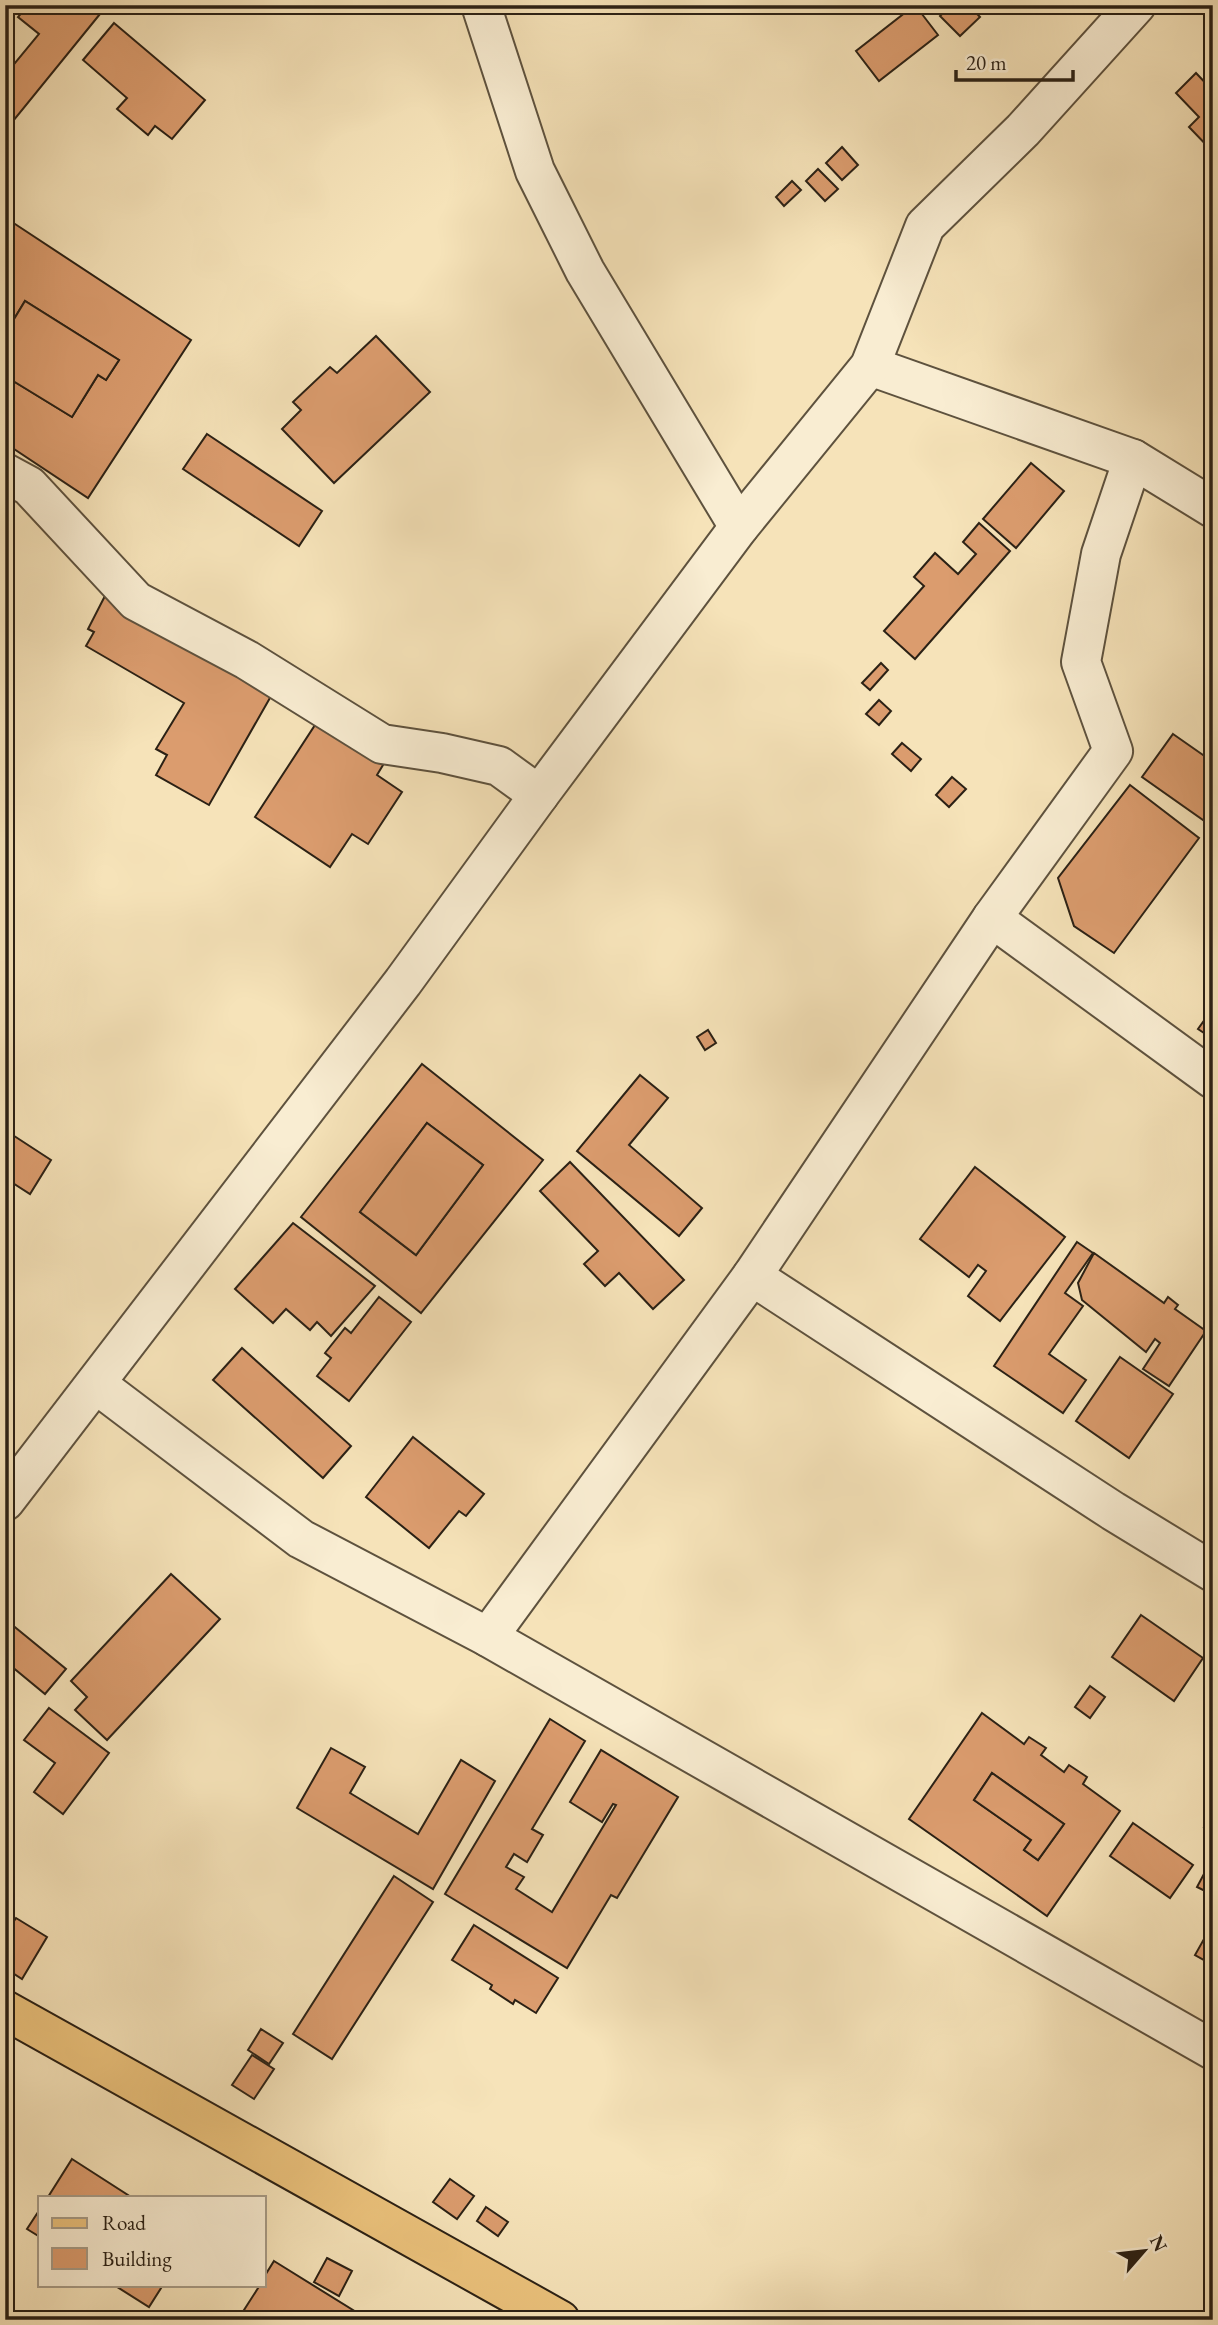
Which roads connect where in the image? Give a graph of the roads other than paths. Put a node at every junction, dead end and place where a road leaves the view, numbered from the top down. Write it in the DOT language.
graph roads {
  1 [pos="481,5"];
  2 [pos="1136,5"];
  3 [pos="870,366"];
  4 [pos="1133,458"];
  5 [pos="5,473"];
  6 [pos="1213,508"];
  7 [pos="739,527"];
  8 [pos="539,795"];
  9 [pos="992,918"];
  10 [pos="1213,1079"];
  11 [pos="751,1276"];
  12 [pos="96,1384"];
  13 [pos="5,1501"];
  14 [pos="1213,1572"];
  15 [pos="488,1637"];
  16 [pos="5,2010"];
  17 [pos="1213,2050"];
  18 [pos="560,2320"];
  1 -- 7 [label="street"];
  2 -- 3 [label="street"];
  3 -- 4 [label="street"];
  3 -- 7 [label="street"];
  4 -- 6 [label="street"];
  4 -- 9 [label="street"];
  5 -- 8 [label="street"];
  7 -- 8 [label="street"];
  8 -- 12 [label="street"];
  9 -- 10 [label="street"];
  9 -- 11 [label="street"];
  11 -- 14 [label="street"];
  11 -- 15 [label="street"];
  12 -- 13 [label="street"];
  12 -- 15 [label="street"];
  15 -- 17 [label="street"];
  16 -- 18 [label="main road"];
}
